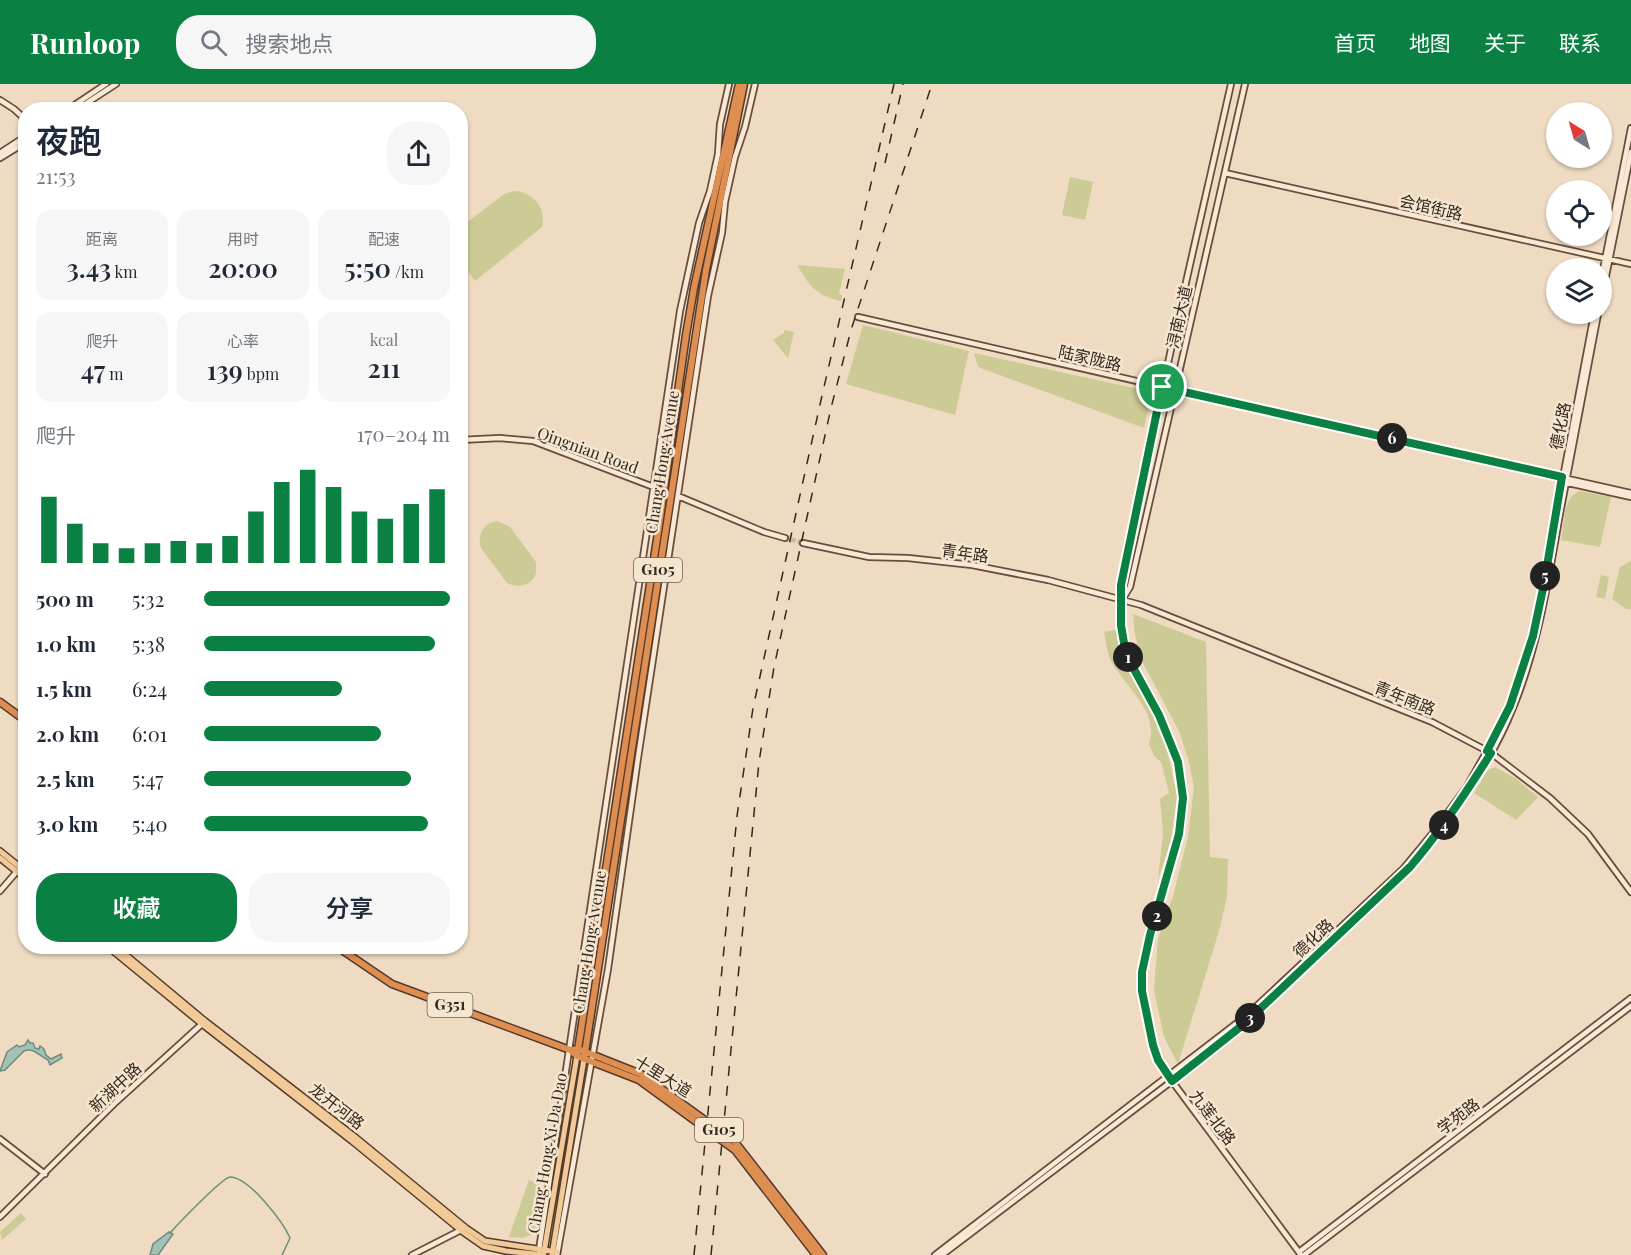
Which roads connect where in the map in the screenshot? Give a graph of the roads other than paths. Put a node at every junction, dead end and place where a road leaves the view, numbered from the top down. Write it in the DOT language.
graph roads {
  1 [pos="106,84"];
  2 [pos="116,84"];
  3 [pos="729,84"];
  4 [pos="739,84"];
  5 [pos="744,84"];
  6 [pos="755,84"];
  7 [pos="1231,84"];
  8 [pos="1245,84"];
  9 [pos="0,100"];
  10 [pos="79,102"];
  11 [pos="88,102"];
  12 [pos="18,113"];
  13 [pos="1631,128"];
  14 [pos="18,141"];
  15 [pos="18,147"];
  16 [pos="1631,152"];
  17 [pos="0,153"];
  18 [pos="0,158"];
  19 [pos="1225,173"];
  20 [pos="1603,258"];
  21 [pos="1607,258"];
  22 [pos="1607,258"];
  23 [pos="1612,260"];
  24 [pos="1631,264"];
  25 [pos="858,317"];
  26 [pos="1594,324"];
  27 [pos="1162,387"];
  28 [pos="1174,391"];
  29 [pos="468,440"];
  30 [pos="1564,480"];
  31 [pos="654,487"];
  32 [pos="667,492"];
  33 [pos="1631,495"];
  34 [pos="678,496"];
  35 [pos="785,538"];
  36 [pos="804,543"];
  37 [pos="1122,600"];
  38 [pos="0,702"];
  39 [pos="18,715"];
  40 [pos="1489,752"];
  41 [pos="0,851"];
  42 [pos="0,858"];
  43 [pos="18,868"];
  44 [pos="18,869"];
  45 [pos="18,874"];
  46 [pos="0,891"];
  47 [pos="1631,892"];
  48 [pos="117,954"];
  49 [pos="124,954"];
  50 [pos="348,954"];
  51 [pos="1631,998"];
  52 [pos="1631,1006"];
  53 [pos="204,1023"];
  54 [pos="575,1052"];
  55 [pos="588,1057"];
  56 [pos="1170,1079"];
  57 [pos="0,1139"];
  58 [pos="45,1174"];
  59 [pos="0,1217"];
  60 [pos="463,1229"];
  61 [pos="542,1253"];
  62 [pos="554,1253"];
  63 [pos="1301,1254"];
  64 [pos="412,1255"];
  65 [pos="816,1255"];
  66 [pos="823,1255"];
  67 [pos="935,1255"];
  68 [pos="942,1255"];
  1 -- 10 [label="main road"];
  2 -- 11 [label="main road"];
  3 -- 31 [label="main road"];
  4 -- 32 [label="highway, Chang Hong Avenue / G105"];
  5 -- 32 [label="highway, Chang Hong Avenue / G105"];
  6 -- 34 [label="main road"];
  7 -- 27 [label="main road, 浔南大道"];
  8 -- 19 [label="main road, 浔南大道"];
  9 -- 12 [label="main road"];
  13 -- 21 [label="main road"];
  14 -- 17 [label="main road"];
  15 -- 18 [label="main road"];
  16 -- 22 [label="main road"];
  19 -- 20 [label="main road, 会馆街路"];
  19 -- 28 [label="main road, 浔南大道"];
  23 -- 24 [label="main road, 会馆街路"];
  25 -- 27 [label="main road, 陆家陇路"];
  26 -- 30 [label="main road, 德化路"];
  27 -- 28 [label="main road, 陆家陇路"];
  27 -- 37 [label="main road, 浔南大道"];
  28 -- 30 [label="main road, 陆家陇路"];
  28 -- 37 [label="main road, 浔南大道"];
  29 -- 31 [label="main road, Qingnian Road"];
  30 -- 33 [label="main road, 陆家陇路"];
  30 -- 40 [label="main road, 德化路"];
  31 -- 32 [label="main road, Qingnian Road"];
  31 -- 54 [label="main road"];
  32 -- 34 [label="main road"];
  32 -- 54 [label="highway, Chang Hong Avenue / G105"];
  32 -- 55 [label="highway, Chang Hong Avenue / G105"];
  34 -- 35 [label="main road"];
  34 -- 55 [label="main road"];
  36 -- 37 [label="main road, 青年路"];
  37 -- 40 [label="main road, 青年南路"];
  37 -- 56 [label="main road, 九莲北路"];
  38 -- 39 [label="highway"];
  40 -- 47 [label="main road, 青年南路"];
  40 -- 56 [label="main road, 德化路"];
  41 -- 43 [label="main road"];
  42 -- 44 [label="main road"];
  45 -- 46 [label="main road"];
  48 -- 53 [label="main road, 龙开河路"];
  49 -- 53 [label="main road, 龙开河路"];
  50 -- 54 [label="highway, 十里大道 / G351"];
  51 -- 63 [label="main road, 学苑路"];
  52 -- 63 [label="main road, 学苑路"];
  53 -- 58 [label="main road, 新湖中路"];
  53 -- 60 [label="main road, 龙开河路"];
  54 -- 55 [label="highway, 十里大道 / G105"];
  54 -- 61 [label="main road, Chang Hong Xi Da Dao"];
  55 -- 62 [label="main road, Chang Hong Xi Da Dao"];
  55 -- 65 [label="highway, 十里大道 / G105"];
  55 -- 66 [label="highway, 十里大道 / G105"];
  56 -- 63 [label="main road, 九莲北路"];
  56 -- 67 [label="main road, 德化路"];
  56 -- 68 [label="main road, 德化路"];
  57 -- 58 [label="main road"];
  58 -- 59 [label="main road, 新湖中路"];
  60 -- 61 [label="main road, 龙开河路"];
  60 -- 64 [label="main road"];
  61 -- 62 [label="main road, 龙开河路"];
}
